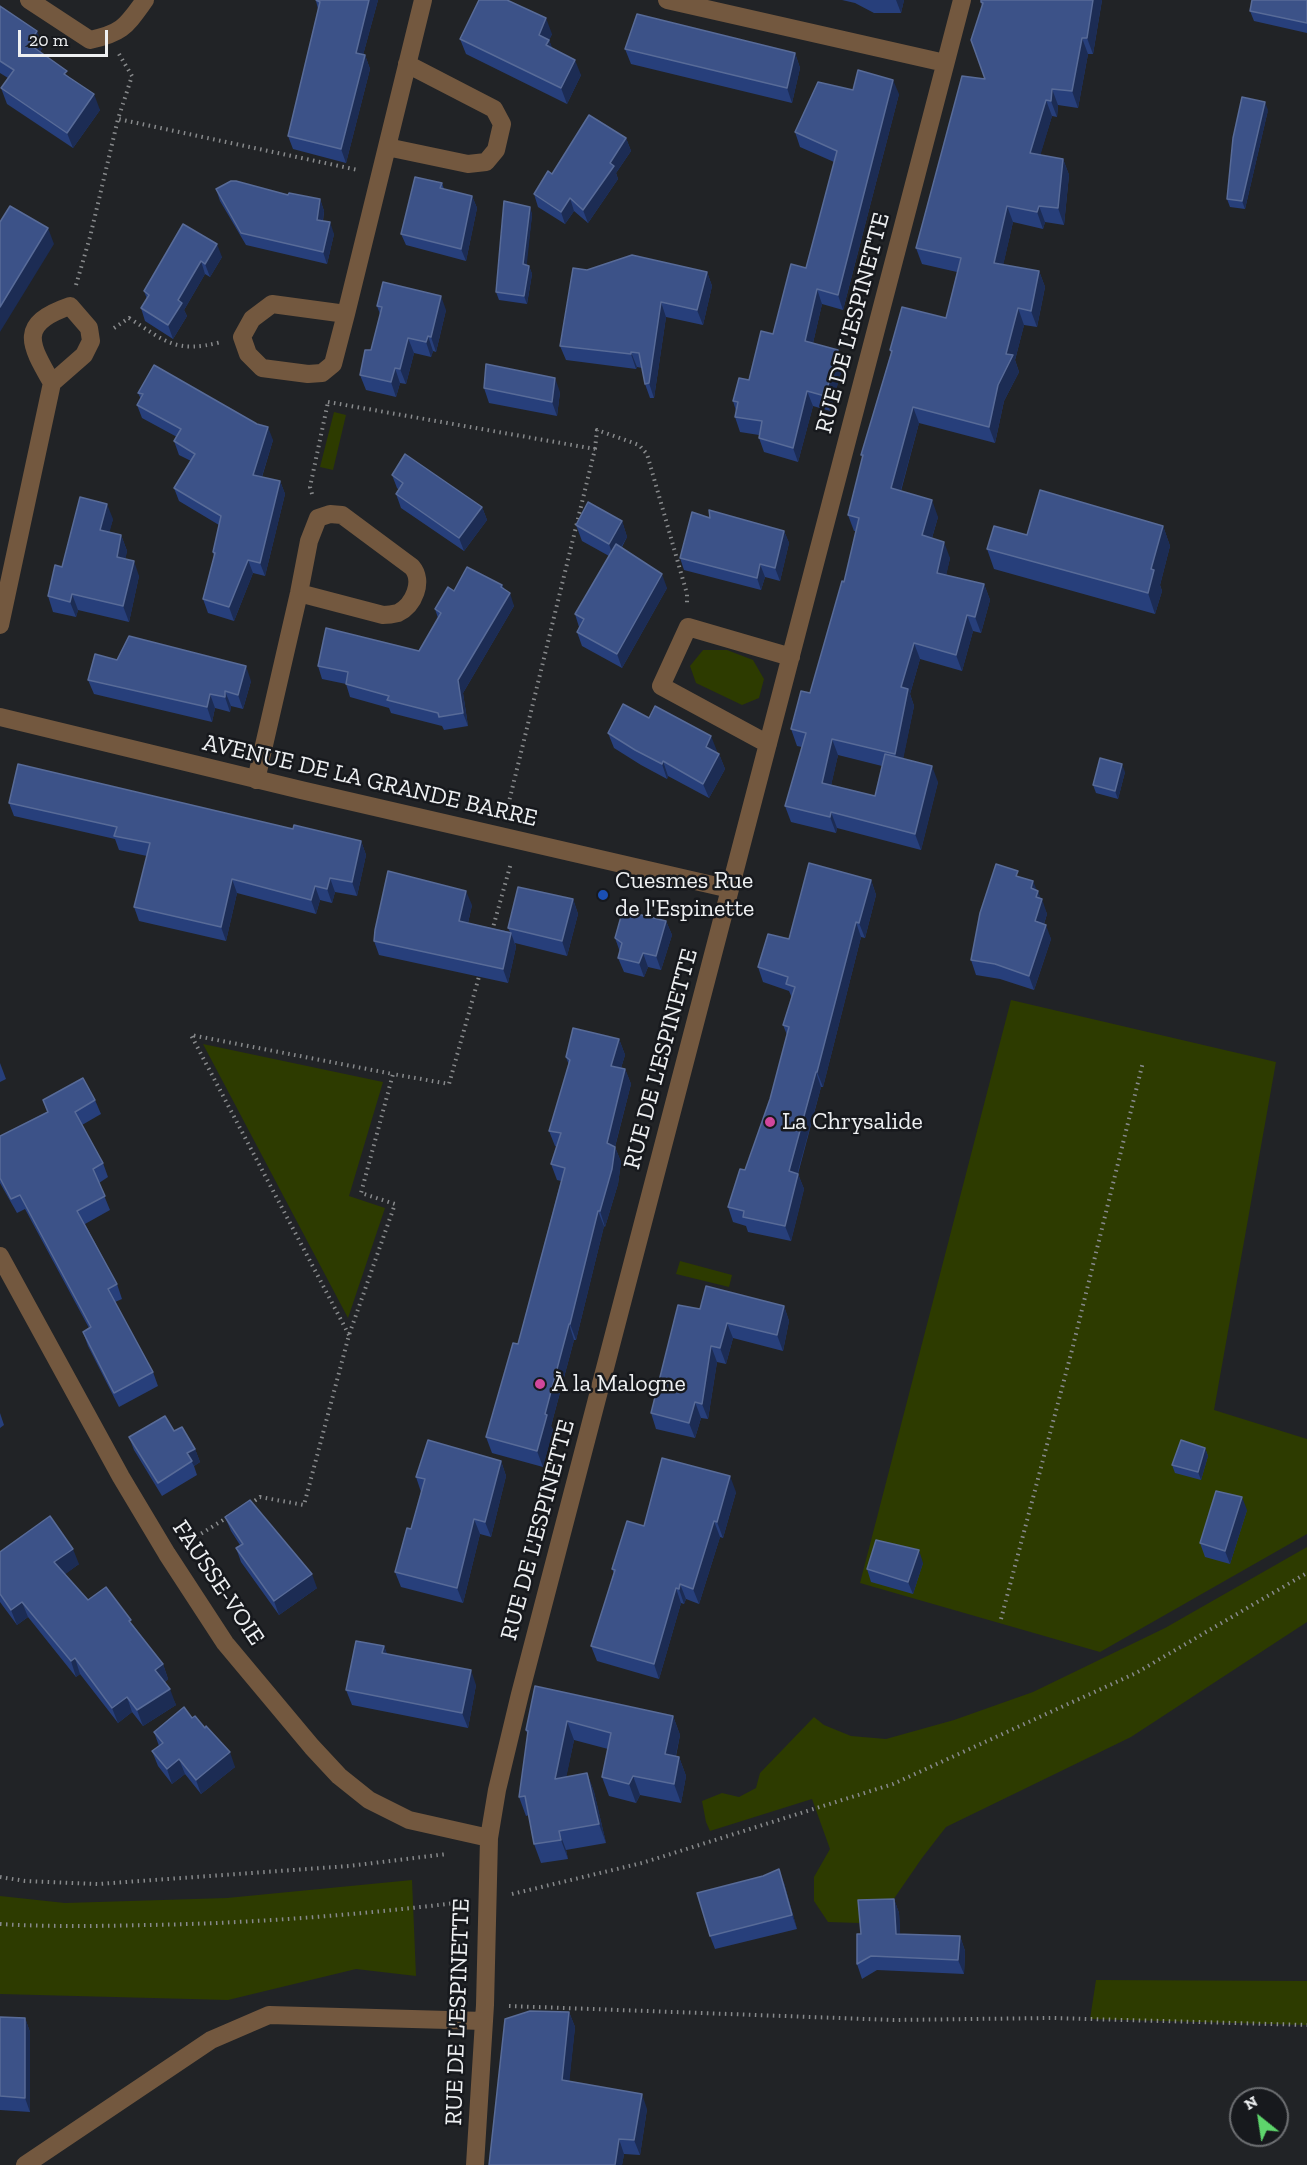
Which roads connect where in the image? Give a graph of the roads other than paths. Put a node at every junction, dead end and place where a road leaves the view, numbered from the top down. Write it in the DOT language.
graph roads {
  1 [pos="29,0"];
  2 [pos="145,0"];
  3 [pos="423,0"];
  4 [pos="667,0"];
  5 [pos="962,0"];
  6 [pos="945,63"];
  7 [pos="407,64"];
  8 [pos="387,147"];
  9 [pos="346,314"];
  10 [pos="52,383"];
  11 [pos="299,593"];
  12 [pos="0,625"];
  13 [pos="791,657"];
  14 [pos="0,717"];
  15 [pos="768,744"];
  16 [pos="256,780"];
  17 [pos="730,889"];
  18 [pos="0,1256"];
  19 [pos="489,1838"];
  20 [pos="484,2013"];
  21 [pos="24,2165"];
  22 [pos="475,2165"];
  1 -- 2 [label="street"];
  3 -- 7 [label="street"];
  4 -- 6 [label="street"];
  5 -- 6 [label="street, RUE DE L'ESPINETTE"];
  6 -- 13 [label="street, RUE DE L'ESPINETTE"];
  7 -- 8 [label="street"];
  7 -- 8 [label="street"];
  8 -- 9 [label="street"];
  9 -- 9 [label="street"];
  10 -- 10 [label="street"];
  10 -- 12 [label="street"];
  11 -- 11 [label="street"];
  11 -- 16 [label="street"];
  13 -- 15 [label="street, RUE DE L'ESPINETTE"];
  13 -- 15 [label="street"];
  14 -- 16 [label="street, AVENUE DE LA GRANDE BARRE"];
  15 -- 17 [label="street, RUE DE L'ESPINETTE"];
  16 -- 17 [label="street, AVENUE DE LA GRANDE BARRE"];
  17 -- 19 [label="street, RUE DE L'ESPINETTE"];
  18 -- 19 [label="street, FAUSSE-VOIE"];
  19 -- 20 [label="street, RUE DE L'ESPINETTE"];
  20 -- 21 [label="street"];
  20 -- 22 [label="street, RUE DE L'ESPINETTE"];
}
